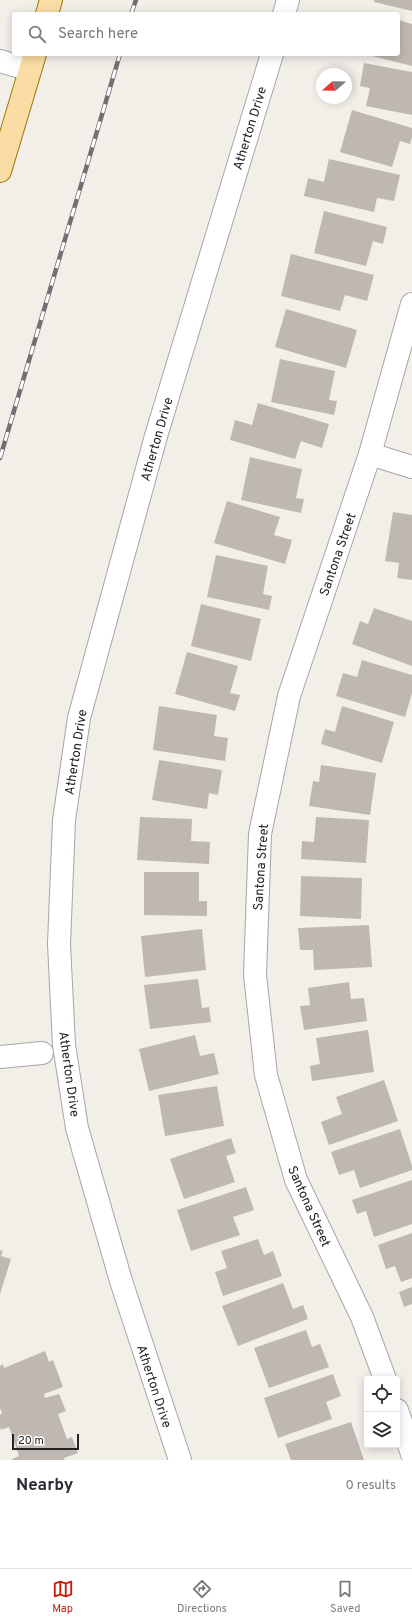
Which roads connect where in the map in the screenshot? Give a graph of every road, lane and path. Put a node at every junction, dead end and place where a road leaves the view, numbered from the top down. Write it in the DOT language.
graph roads {
  1 [pos="51,0"];
  2 [pos="288,0"];
  3 [pos="48,12"];
  4 [pos="285,12"];
  5 [pos="271,56"];
  6 [pos="0,60"];
  7 [pos="33,62"];
  8 [pos="0,171"];
  9 [pos="412,304"];
  10 [pos="370,454"];
  11 [pos="412,467"];
  12 [pos="42,1053"];
  13 [pos="0,1057"];
  14 [pos="384,1376"];
  15 [pos="398,1412"];
  16 [pos="411,1444"];
  17 [pos="180,1460"];
  1 -- 3 [label="main road"];
  2 -- 4 [label="street"];
  5 -- 17 [label="street, Atherton Drive"];
  6 -- 7 [label="street"];
  7 -- 8 [label="main road"];
  9 -- 10 [label="street, Santona Street"];
  10 -- 11 [label="street"];
  10 -- 14 [label="street, Santona Street"];
  12 -- 13 [label="street"];
  15 -- 16 [label="street"];
}
